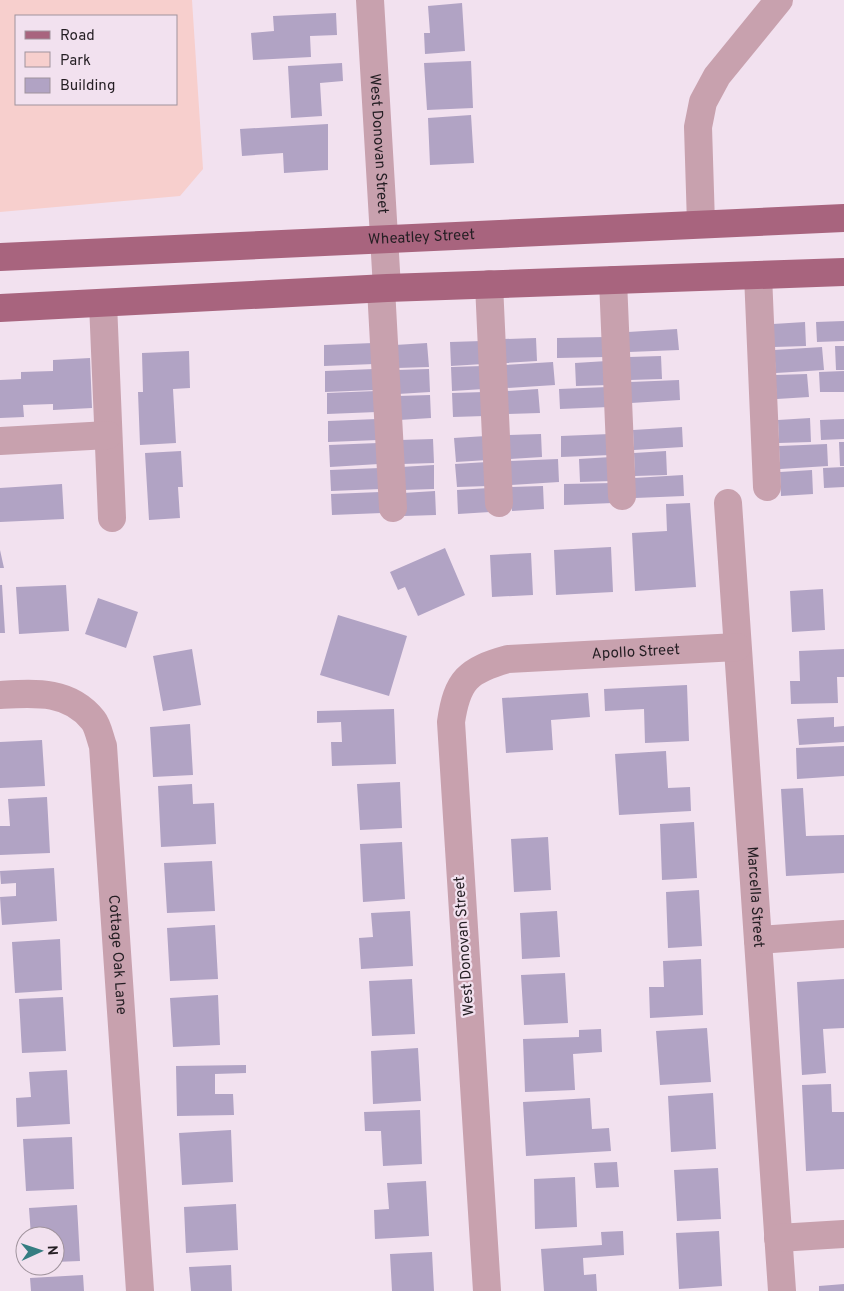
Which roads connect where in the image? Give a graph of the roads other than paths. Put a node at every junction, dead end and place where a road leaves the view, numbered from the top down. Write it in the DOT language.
graph roads {
  1 [pos="370,0"];
  2 [pos="779,0"];
  3 [pos="844,218"];
  4 [pos="701,224"];
  5 [pos="385,238"];
  6 [pos="0,257"];
  7 [pos="844,272"];
  8 [pos="758,275"];
  9 [pos="613,280"];
  10 [pos="490,284"];
  11 [pos="384,288"];
  12 [pos="102,303"];
  13 [pos="0,308"];
  14 [pos="108,435"];
  15 [pos="0,441"];
  16 [pos="767,487"];
  17 [pos="622,496"];
  18 [pos="499,503"];
  19 [pos="728,503"];
  20 [pos="393,508"];
  21 [pos="112,518"];
  22 [pos="736,648"];
  23 [pos="536,657"];
  24 [pos="0,695"];
  25 [pos="844,934"];
  26 [pos="758,940"];
  27 [pos="844,1234"];
  28 [pos="778,1238"];
  29 [pos="140,1291"];
  30 [pos="487,1291"];
  31 [pos="782,1291"];
  1 -- 5 [label="street, West Donovan Street"];
  2 -- 4 [label="street"];
  3 -- 4 [label="main road, Wheatley Street"];
  4 -- 5 [label="main road, Wheatley Street"];
  5 -- 6 [label="main road, Wheatley Street"];
  5 -- 11 [label="street, West Donovan Street"];
  7 -- 8 [label="main road"];
  8 -- 9 [label="main road"];
  8 -- 16 [label="street"];
  9 -- 10 [label="main road"];
  9 -- 17 [label="street"];
  10 -- 11 [label="main road"];
  10 -- 18 [label="street"];
  11 -- 12 [label="main road"];
  11 -- 20 [label="street, West Donovan Street"];
  12 -- 13 [label="main road"];
  12 -- 14 [label="street"];
  14 -- 15 [label="street"];
  14 -- 21 [label="street"];
  19 -- 22 [label="street, Marcella Street"];
  22 -- 23 [label="street, Apollo Street"];
  22 -- 26 [label="street, Marcella Street"];
  23 -- 30 [label="street, West Donovan Street"];
  24 -- 29 [label="street, Cottage Oak Lane"];
  25 -- 26 [label="street"];
  26 -- 28 [label="street, Marcella Street"];
  27 -- 28 [label="street"];
  28 -- 31 [label="street, Marcella Street"];
}
